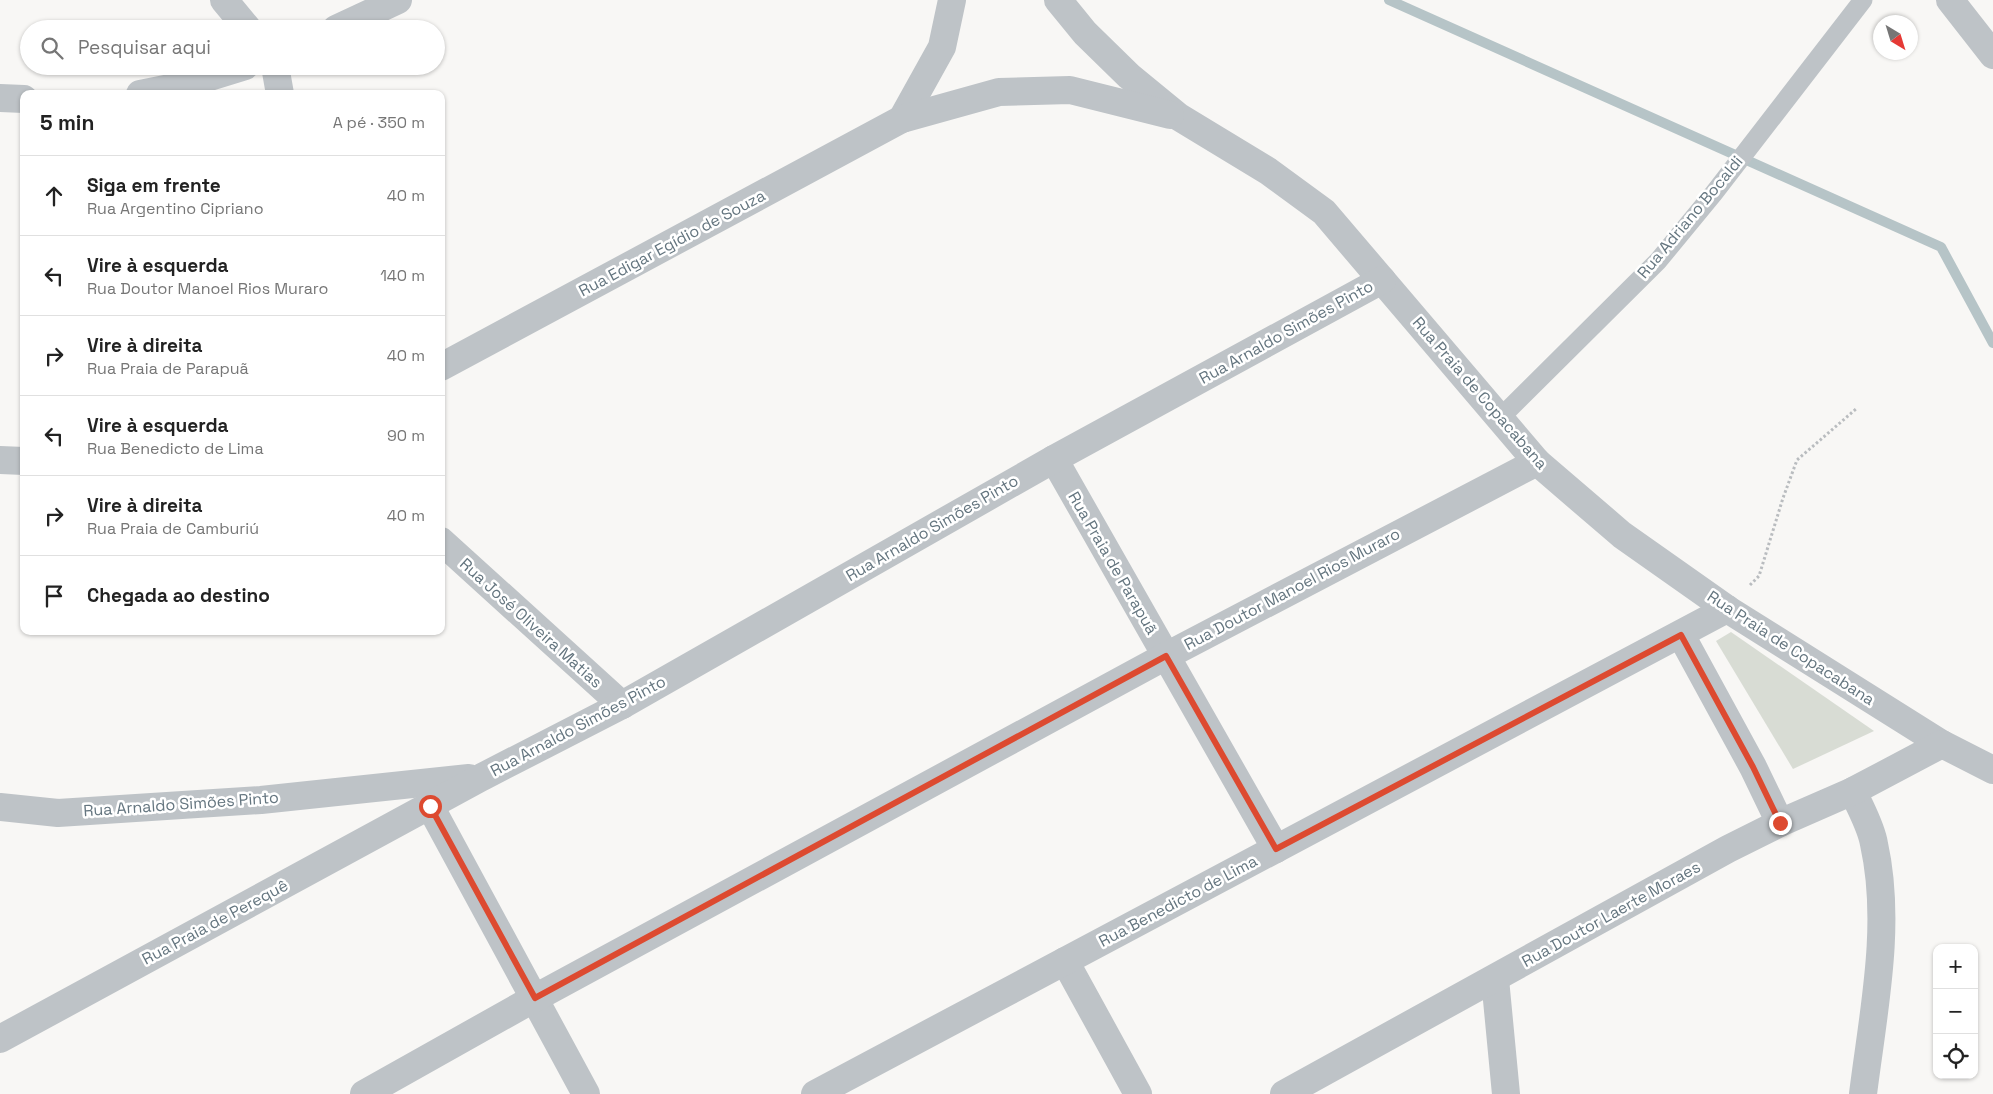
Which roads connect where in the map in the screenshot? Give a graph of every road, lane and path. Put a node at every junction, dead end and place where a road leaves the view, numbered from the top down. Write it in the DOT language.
graph roads {
  1 [pos="224,0"];
  2 [pos="398,0"];
  3 [pos="952,0"];
  4 [pos="1058,0"];
  5 [pos="1863,0"];
  6 [pos="1950,0"];
  7 [pos="241,20"];
  8 [pos="355,20"];
  9 [pos="1993,55"];
  10 [pos="216,75"];
  11 [pos="276,75"];
  12 [pos="160,90"];
  13 [pos="279,90"];
  14 [pos="0,98"];
  15 [pos="20,99"];
  16 [pos="1179,117"];
  17 [pos="902,118"];
  18 [pos="1382,280"];
  19 [pos="445,365"];
  20 [pos="1856,409"];
  21 [pos="1500,418"];
  22 [pos="1054,459"];
  23 [pos="0,460"];
  24 [pos="20,461"];
  25 [pos="1537,462"];
  26 [pos="445,545"];
  27 [pos="1727,609"];
  28 [pos="1681,635"];
  29 [pos="1166,656"];
  30 [pos="622,704"];
  31 [pos="1942,744"];
  32 [pos="1993,770"];
  33 [pos="482,777"];
  34 [pos="1853,791"];
  35 [pos="0,806"];
  36 [pos="430,806"];
  37 [pos="1780,823"];
  38 [pos="1276,849"];
  39 [pos="1065,961"];
  40 [pos="1495,979"];
  41 [pos="535,998"];
  42 [pos="0,1038"];
  43 [pos="364,1094"];
  44 [pos="586,1094"];
  45 [pos="815,1094"];
  46 [pos="1138,1094"];
  47 [pos="1284,1094"];
  48 [pos="1506,1094"];
  49 [pos="1863,1094"];
  1 -- 7 [label="street"];
  2 -- 8 [label="street"];
  3 -- 17 [label="street"];
  4 -- 16 [label="street, Rua Praia de Copacabana"];
  5 -- 21 [label="lane, Rua Adriano Bocaldi"];
  6 -- 9 [label="street"];
  10 -- 12 [label="street"];
  11 -- 13 [label="street"];
  14 -- 15 [label="street"];
  16 -- 17 [label="street, Rua Edigar Egídio de Souza"];
  16 -- 18 [label="street, Rua Praia de Copacabana"];
  17 -- 19 [label="street, Rua Edigar Egídio de Souza"];
  18 -- 21 [label="street, Rua Praia de Copacabana"];
  18 -- 22 [label="street, Rua Arnaldo Simões Pinto"];
  20 -- 27 [label="path"];
  21 -- 25 [label="street, Rua Praia de Copacabana"];
  22 -- 29 [label="street, Rua Praia de Parapuã"];
  22 -- 30 [label="street, Rua Arnaldo Simões Pinto"];
  23 -- 24 [label="street"];
  25 -- 27 [label="street, Rua Praia de Copacabana"];
  25 -- 29 [label="street, Rua Doutor Manoel Rios Muraro"];
  26 -- 30 [label="street, Rua José Oliveira Matias"];
  27 -- 28 [label="street, Rua Benedicto de Lima"];
  27 -- 31 [label="street, Rua Praia de Copacabana"];
  28 -- 37 [label="street"];
  28 -- 38 [label="street, Rua Benedicto de Lima"];
  29 -- 38 [label="street, Rua Praia de Parapuã"];
  29 -- 41 [label="street, Rua Doutor Manoel Rios Muraro"];
  30 -- 33 [label="street, Rua Arnaldo Simões Pinto"];
  31 -- 32 [label="street, Rua Praia de Copacabana"];
  31 -- 34 [label="street, Rua Doutor Laerte Moraes"];
  33 -- 35 [label="street, Rua Arnaldo Simões Pinto"];
  33 -- 36 [label="street, Rua Arnaldo Simões Pinto"];
  34 -- 37 [label="street, Rua Doutor Laerte Moraes"];
  34 -- 49 [label="street"];
  36 -- 41 [label="street"];
  36 -- 42 [label="street, Rua Praia de Perequê"];
  37 -- 40 [label="street, Rua Doutor Laerte Moraes"];
  38 -- 39 [label="street, Rua Benedicto de Lima"];
  39 -- 45 [label="street, Rua Benedicto de Lima"];
  39 -- 46 [label="street"];
  40 -- 47 [label="street, Rua Doutor Laerte Moraes"];
  40 -- 48 [label="street"];
  41 -- 43 [label="street, Rua Doutor Manoel Rios Muraro"];
  41 -- 44 [label="street"];
}
